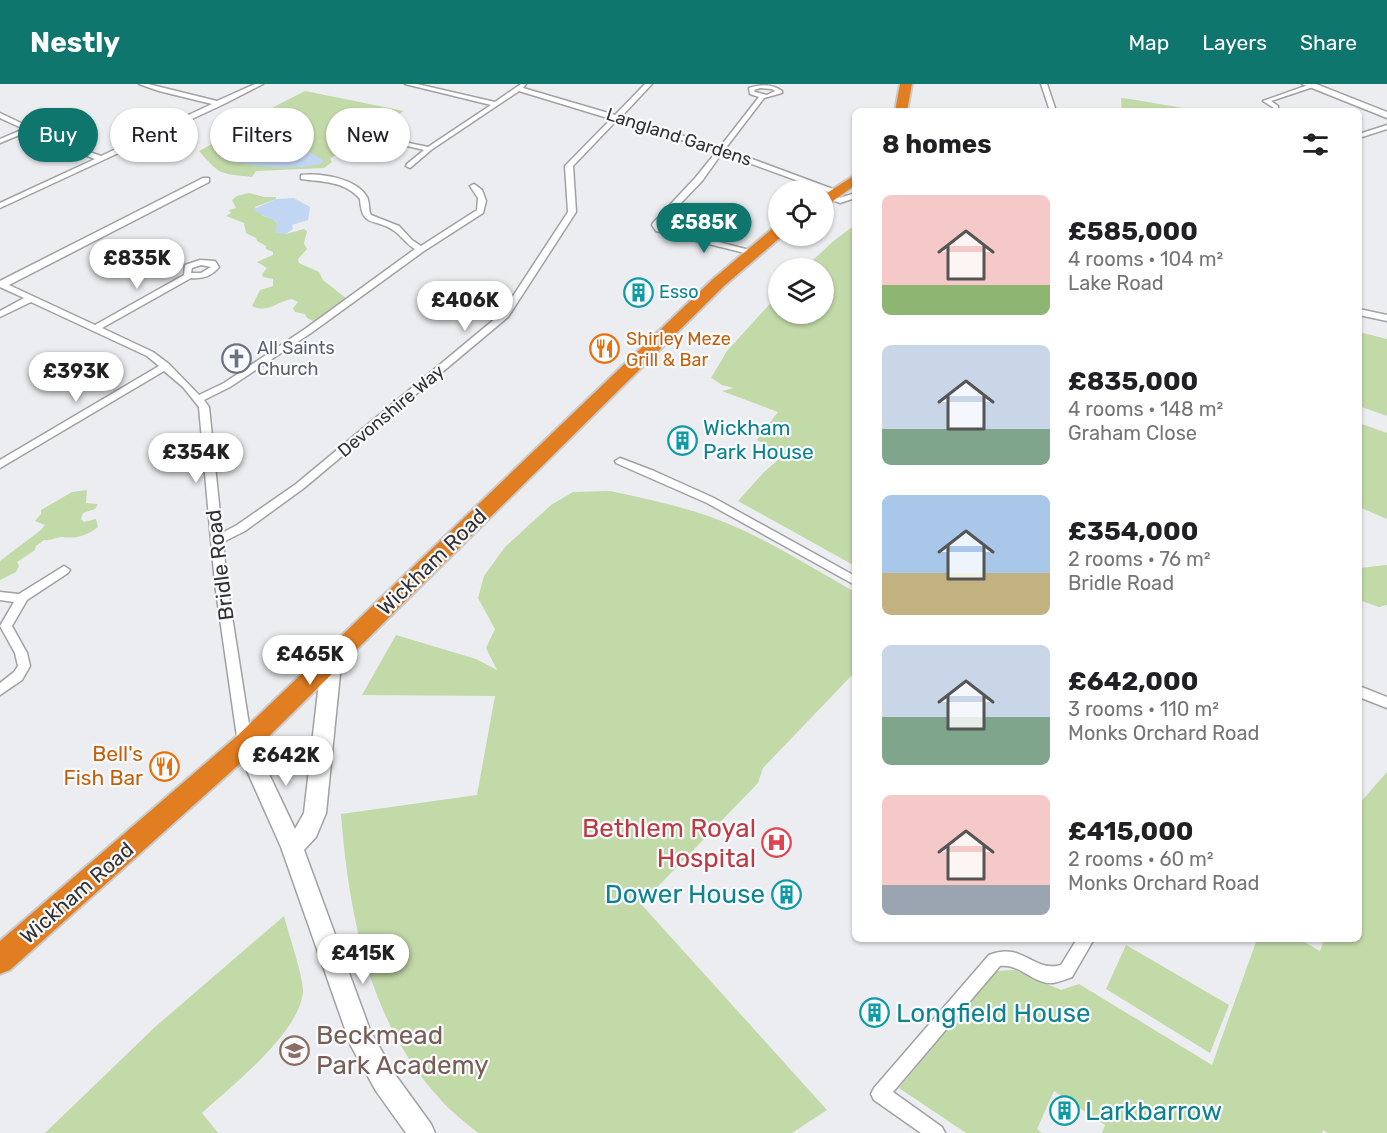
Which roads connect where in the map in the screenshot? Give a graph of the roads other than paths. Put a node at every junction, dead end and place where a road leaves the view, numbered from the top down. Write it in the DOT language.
graph roads {
  1 [pos="146,84"];
  2 [pos="161,84"];
  3 [pos="260,84"];
  4 [pos="408,84"];
  5 [pos="649,84"];
  6 [pos="905,84"];
  7 [pos="1044,84"];
  8 [pos="1309,85"];
  9 [pos="522,86"];
  10 [pos="176,93"];
  11 [pos="762,97"];
  12 [pos="220,104"];
  13 [pos="497,104"];
  14 [pos="1276,107"];
  15 [pos="901,108"];
  16 [pos="1052,108"];
  17 [pos="1387,115"];
  18 [pos="0,116"];
  19 [pos="618,117"];
  20 [pos="18,124"];
  21 [pos="1387,127"];
  22 [pos="18,134"];
  23 [pos="1362,136"];
  24 [pos="0,141"];
  25 [pos="410,145"];
  26 [pos="429,149"];
  27 [pos="720,150"];
  28 [pos="98,158"];
  29 [pos="102,159"];
  30 [pos="410,166"];
  31 [pos="311,175"];
  32 [pos="206,180"];
  33 [pos="790,180"];
  34 [pos="852,181"];
  35 [pos="474,186"];
  36 [pos="834,194"];
  37 [pos="852,196"];
  38 [pos="834,199"];
  39 [pos="0,206"];
  40 [pos="768,239"];
  41 [pos="421,249"];
  42 [pos="750,253"];
  43 [pos="190,275"];
  44 [pos="1,281"];
  45 [pos="31,298"];
  46 [pos="1362,313"];
  47 [pos="0,314"];
  48 [pos="1387,318"];
  49 [pos="96,328"];
  50 [pos="166,366"];
  51 [pos="198,399"];
  52 [pos="621,461"];
  53 [pos="0,465"];
  54 [pos="217,540"];
  55 [pos="64,570"];
  56 [pos="852,579"];
  57 [pos="0,596"];
  58 [pos="22,599"];
  59 [pos="338,655"];
  60 [pos="5,687"];
  61 [pos="1362,692"];
  62 [pos="1387,703"];
  63 [pos="245,744"];
  64 [pos="292,847"];
  65 [pos="1084,942"];
  66 [pos="0,960"];
  67 [pos="422,1133"];
  68 [pos="936,1133"];
  1 -- 10 [label="street"];
  2 -- 10 [label="street"];
  3 -- 12 [label="street"];
  4 -- 13 [label="street"];
  5 -- 19 [label="street, Devonshire Way"];
  6 -- 15 [label="highway"];
  7 -- 16 [label="street"];
  8 -- 14 [label="street"];
  8 -- 17 [label="street"];
  9 -- 13 [label="street"];
  9 -- 19 [label="street, Langland Gardens"];
  10 -- 12 [label="street"];
  11 -- 27 [label="street"];
  12 -- 29 [label="street"];
  13 -- 26 [label="street"];
  18 -- 20 [label="street"];
  19 -- 27 [label="street, Langland Gardens"];
  19 -- 54 [label="street, Devonshire Way"];
  21 -- 23 [label="street"];
  22 -- 24 [label="street"];
  25 -- 26 [label="street"];
  26 -- 30 [label="street"];
  27 -- 33 [label="street, Langland Gardens"];
  27 -- 42 [label="street"];
  28 -- 29 [label="street"];
  29 -- 39 [label="street"];
  31 -- 41 [label="street"];
  32 -- 44 [label="street"];
  34 -- 36 [label="highway"];
  35 -- 41 [label="street"];
  37 -- 38 [label="street"];
  40 -- 42 [label="highway, Wickham Road"];
  41 -- 51 [label="street"];
  42 -- 59 [label="highway, Wickham Road"];
  43 -- 49 [label="street"];
  44 -- 45 [label="street, Bridle Road"];
  45 -- 47 [label="street"];
  45 -- 49 [label="street, Bridle Road"];
  46 -- 48 [label="street"];
  49 -- 50 [label="street, Bridle Road"];
  50 -- 51 [label="street, Bridle Road"];
  50 -- 53 [label="street"];
  51 -- 54 [label="street, Bridle Road"];
  52 -- 56 [label="street"];
  54 -- 63 [label="street, Bridle Road"];
  55 -- 58 [label="street"];
  57 -- 58 [label="street"];
  58 -- 60 [label="street"];
  59 -- 63 [label="highway, Wickham Road"];
  59 -- 64 [label="street"];
  61 -- 62 [label="street"];
  63 -- 64 [label="street"];
  63 -- 66 [label="highway, Wickham Road"];
  64 -- 67 [label="street"];
  65 -- 68 [label="street"];
}
